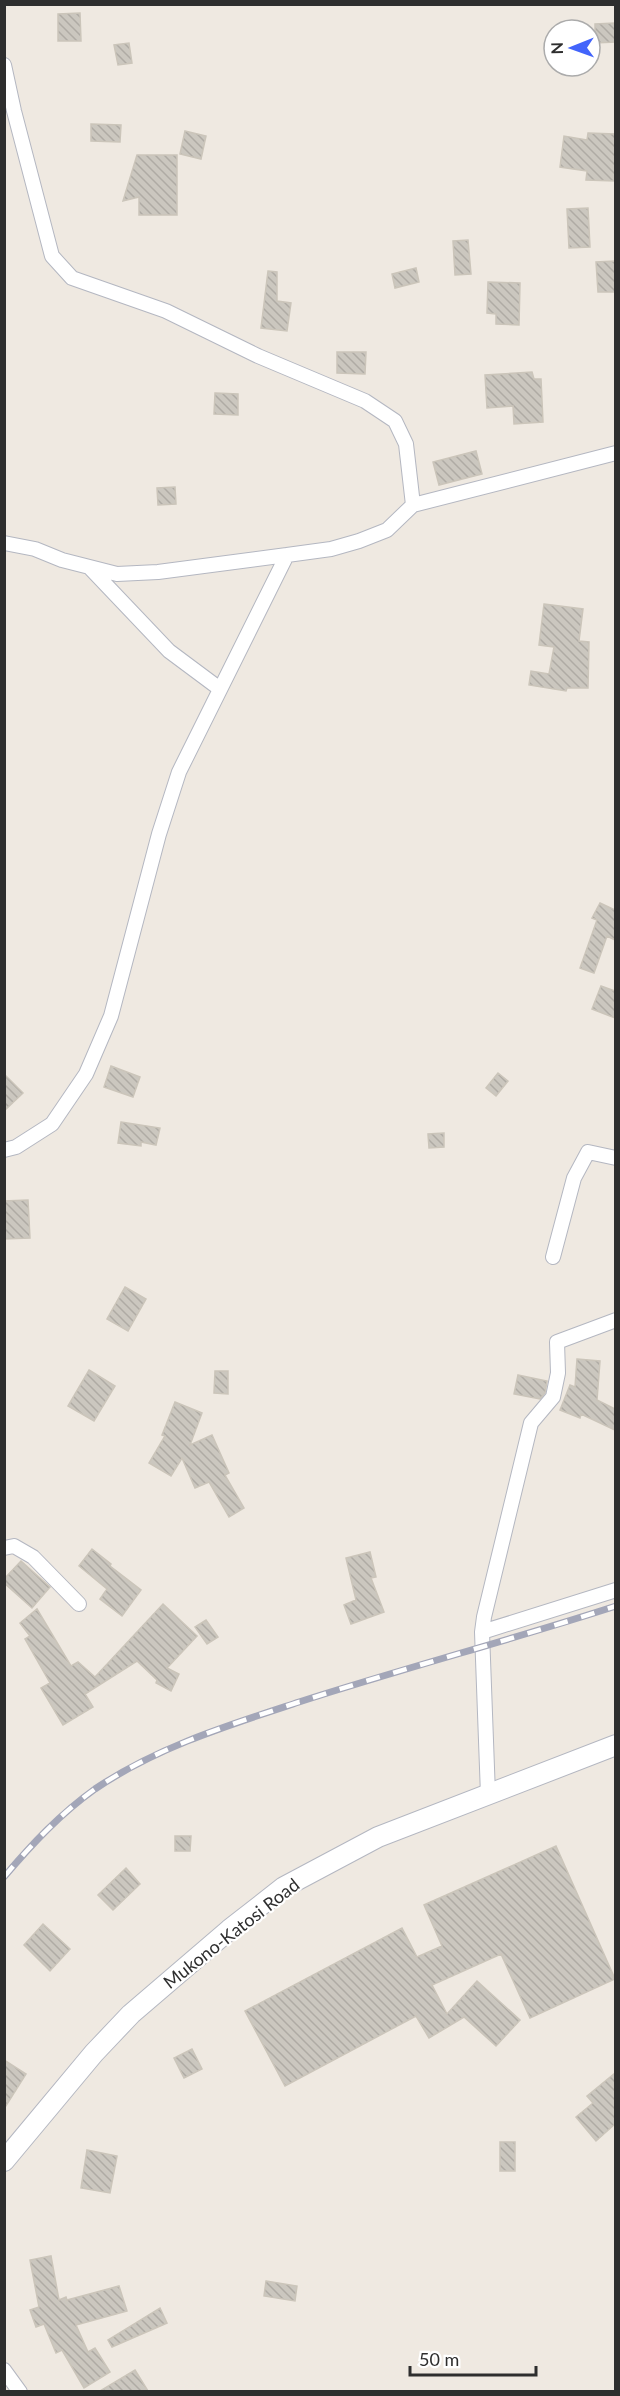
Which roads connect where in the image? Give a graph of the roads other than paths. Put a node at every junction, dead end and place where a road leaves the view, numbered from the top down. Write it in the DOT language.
graph roads {
  1 [pos="4,64"];
  2 [pos="615,453"];
  3 [pos="413,505"];
  4 [pos="4,543"];
  5 [pos="287,555"];
  6 [pos="91,569"];
  7 [pos="220,689"];
  8 [pos="4,1150"];
  9 [pos="615,1158"];
  10 [pos="553,1257"];
  11 [pos="615,1320"];
  12 [pos="4,1548"];
  13 [pos="615,1590"];
  14 [pos="79,1604"];
  15 [pos="482,1632"];
  16 [pos="615,1745"];
  17 [pos="488,1795"];
  18 [pos="4,2161"];
  19 [pos="4,2370"];
  20 [pos="20,2391"];
  1 -- 3 [label="street"];
  2 -- 3 [label="street"];
  3 -- 5 [label="street"];
  4 -- 6 [label="street"];
  5 -- 6 [label="street"];
  5 -- 7 [label="street"];
  6 -- 7 [label="street"];
  7 -- 8 [label="street"];
  9 -- 10 [label="street"];
  11 -- 15 [label="street"];
  12 -- 14 [label="street"];
  13 -- 15 [label="street"];
  15 -- 17 [label="street"];
  16 -- 17 [label="main road, Mukono-Katosi Road"];
  17 -- 18 [label="main road, Mukono-Katosi Road"];
  19 -- 20 [label="street"];
}
